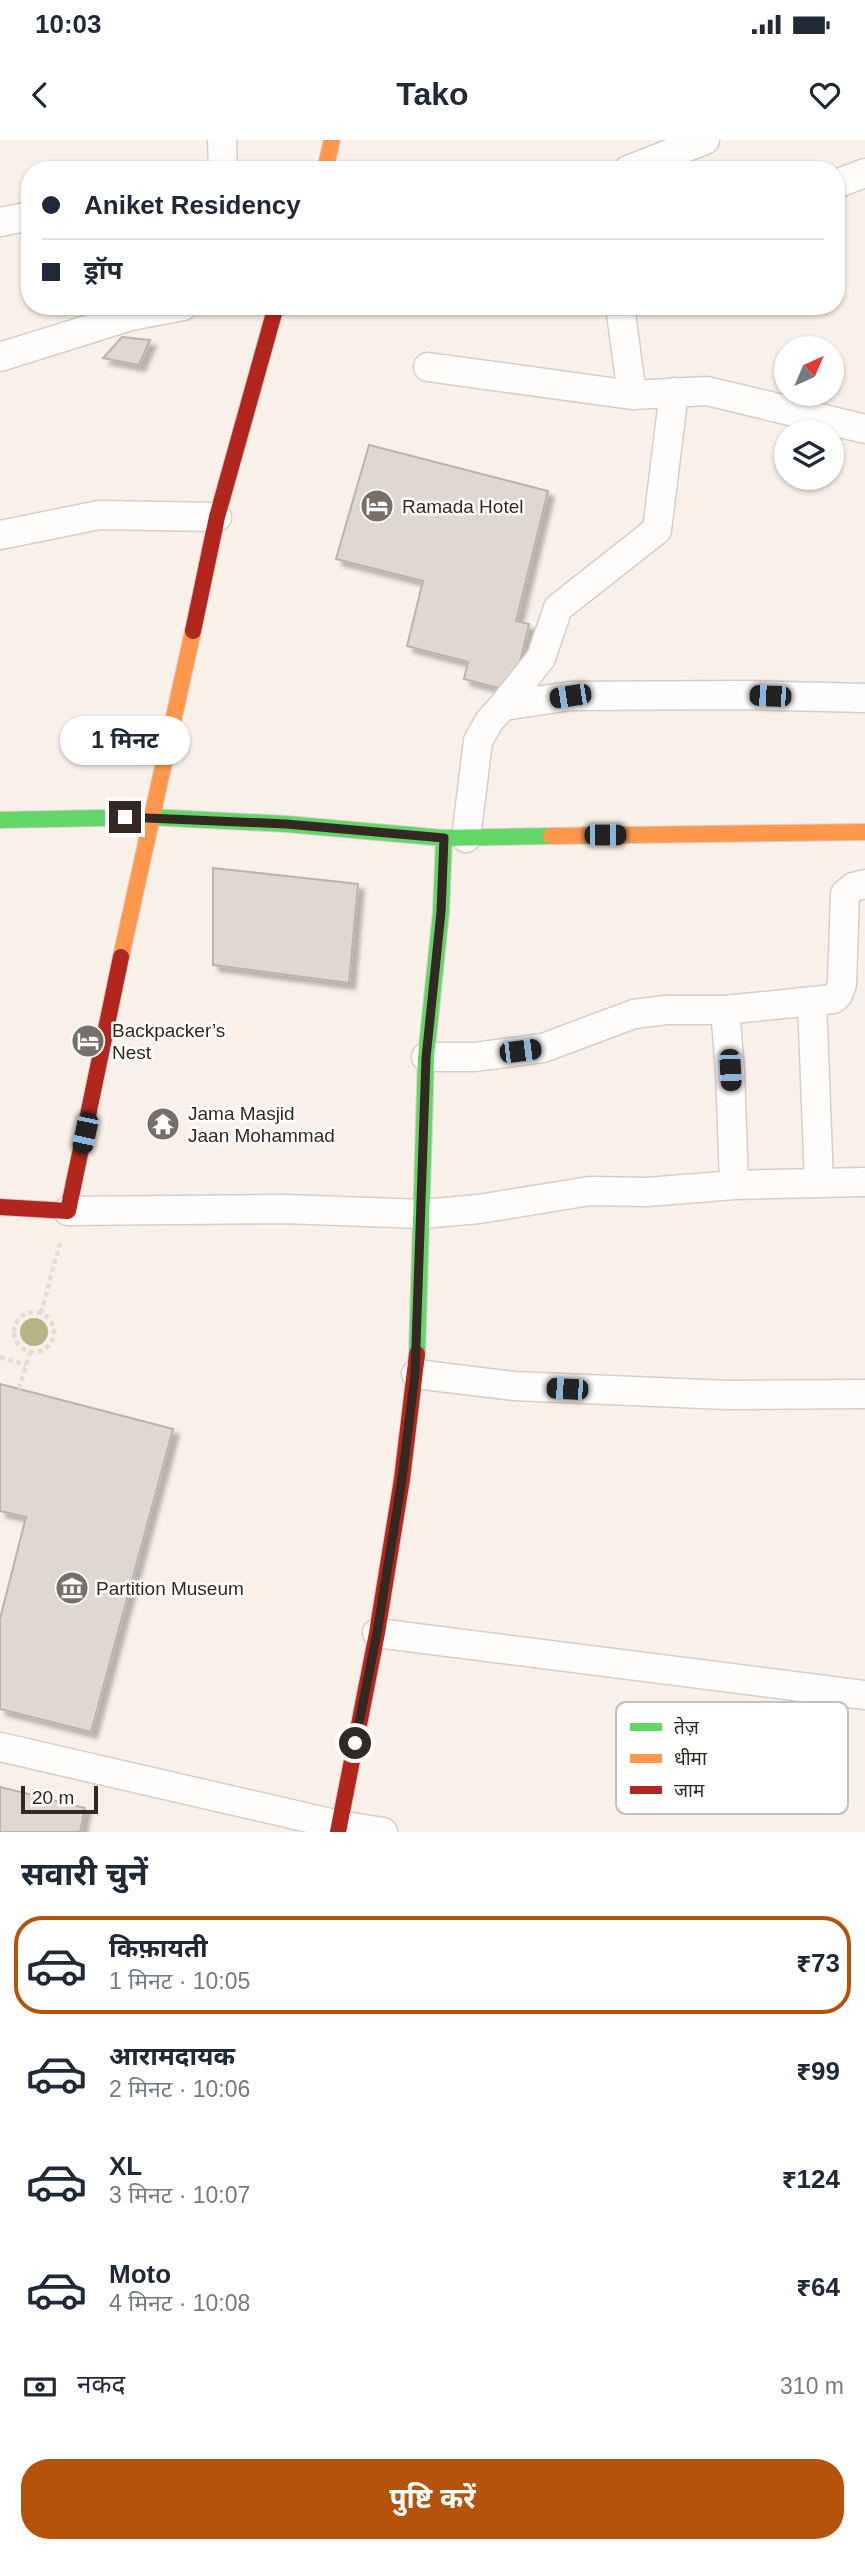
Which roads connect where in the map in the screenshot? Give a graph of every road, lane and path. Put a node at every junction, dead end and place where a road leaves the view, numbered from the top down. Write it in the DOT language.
graph roads {
  1 [pos="222,140"];
  2 [pos="332,140"];
  3 [pos="705,140"];
  4 [pos="223,161"];
  5 [pos="327,161"];
  6 [pos="651,161"];
  7 [pos="865,173"];
  8 [pos="845,181"];
  9 [pos="21,218"];
  10 [pos="0,222"];
  11 [pos="136,315"];
  12 [pos="273,315"];
  13 [pos="621,315"];
  14 [pos="0,357"];
  15 [pos="428,367"];
  16 [pos="674,392"];
  17 [pos="632,395"];
  18 [pos="865,429"];
  19 [pos="217,517"];
  20 [pos="0,535"];
  21 [pos="865,698"];
  22 [pos="503,706"];
  23 [pos="150,817"];
  24 [pos="0,820"];
  25 [pos="865,832"];
  26 [pos="455,838"];
  27 [pos="865,884"];
  28 [pos="812,1002"];
  29 [pos="724,1010"];
  30 [pos="426,1058"];
  31 [pos="819,1182"];
  32 [pos="865,1182"];
  33 [pos="734,1185"];
  34 [pos="0,1206"];
  35 [pos="68,1212"];
  36 [pos="422,1214"];
  37 [pos="41,1313"];
  38 [pos="30,1352"];
  39 [pos="0,1357"];
  40 [pos="26,1365"];
  41 [pos="415,1374"];
  42 [pos="19,1389"];
  43 [pos="865,1394"];
  44 [pos="377,1633"];
  45 [pos="865,1695"];
  46 [pos="0,1747"];
  47 [pos="339,1829"];
  48 [pos="383,1832"];
  1 -- 4 [label="street"];
  2 -- 5 [label="street"];
  3 -- 6 [label="street"];
  7 -- 8 [label="street"];
  9 -- 10 [label="street"];
  11 -- 14 [label="street"];
  12 -- 19 [label="street"];
  13 -- 17 [label="street"];
  15 -- 17 [label="street"];
  16 -- 17 [label="street"];
  16 -- 18 [label="street"];
  16 -- 22 [label="street"];
  19 -- 20 [label="street"];
  19 -- 23 [label="street"];
  21 -- 22 [label="street"];
  22 -- 26 [label="street"];
  23 -- 24 [label="street"];
  23 -- 26 [label="street"];
  23 -- 35 [label="street"];
  25 -- 26 [label="street"];
  26 -- 30 [label="street"];
  27 -- 28 [label="street"];
  28 -- 29 [label="street"];
  28 -- 31 [label="street"];
  29 -- 30 [label="street"];
  29 -- 33 [label="street"];
  30 -- 36 [label="street"];
  31 -- 32 [label="street"];
  31 -- 33 [label="street"];
  33 -- 36 [label="street"];
  34 -- 35 [label="street"];
  35 -- 36 [label="street"];
  35 -- 37 [label="path"];
  36 -- 41 [label="street"];
  37 -- 38 [label="path"];
  37 -- 38 [label="path"];
  38 -- 40 [label="path"];
  39 -- 40 [label="path"];
  40 -- 42 [label="path"];
  41 -- 43 [label="street"];
  41 -- 44 [label="street"];
  44 -- 45 [label="street"];
  44 -- 47 [label="street"];
  46 -- 47 [label="street"];
  47 -- 48 [label="street"];
}
